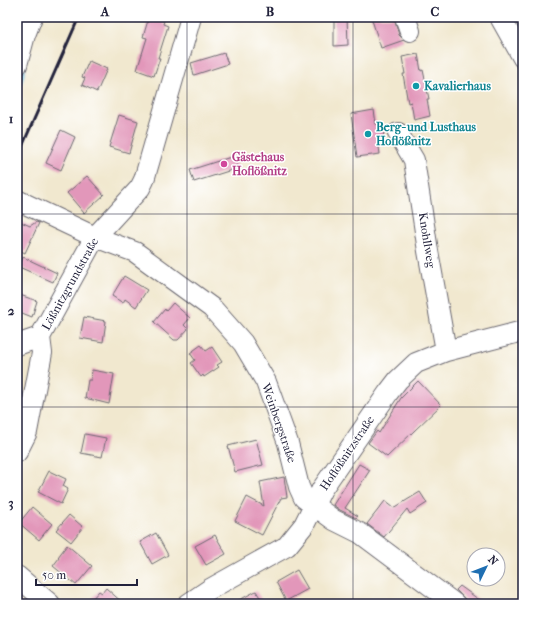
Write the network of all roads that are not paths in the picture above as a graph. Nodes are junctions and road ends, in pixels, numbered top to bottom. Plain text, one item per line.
1 (32, 17) edge
2 (191, 17) edge
3 (500, 17) edge
4 (523, 58) edge
5 (17, 65) edge
6 (398, 133) dead end
7 (17, 200) edge
8 (95, 237) junction
9 (523, 331) edge
10 (40, 337) junction
11 (17, 345) edge
12 (446, 352) junction
13 (17, 452) edge
14 (313, 505) junction
15 (17, 576) edge
16 (50, 604) edge
17 (188, 604) edge
18 (455, 604) edge

1 - 5 street
2 - 8 street, Lößnitzgrundstraße
3 - 4 street
6 - 12 street, Knohllweg
7 - 8 street, Weinbergstraße
8 - 10 street, Lößnitzgrundstraße
8 - 14 street, Weinbergstraße
9 - 12 street, Hoflößnitzstraße
10 - 11 street
10 - 13 street, Lößnitzgrundstraße
12 - 14 street, Hoflößnitzstraße
14 - 17 street, Hoflößnitzstraße
14 - 18 street, Weinbergstraße
15 - 16 street

